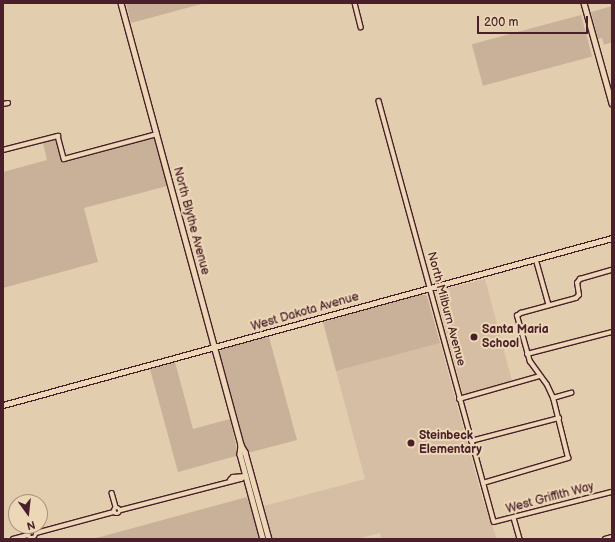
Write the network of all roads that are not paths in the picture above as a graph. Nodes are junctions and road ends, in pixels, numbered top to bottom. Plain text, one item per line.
1 (122, 3) edge
2 (354, 3) edge
3 (584, 3) edge
4 (361, 27) dead end
5 (379, 101) dead end
6 (8, 103) dead end
7 (612, 103) edge
8 (3, 104) edge
9 (157, 134) junction
10 (3, 150) edge
11 (612, 238) edge
12 (536, 259) junction
13 (612, 270) edge
14 (430, 288) junction
15 (549, 305) junction
16 (612, 332) edge
17 (214, 347) junction
18 (527, 354) junction
19 (540, 376) junction
20 (571, 393) dead end
21 (553, 398) junction
22 (459, 399) junction
23 (3, 404) edge
24 (559, 418) junction
25 (471, 441) junction
26 (241, 445) junction
27 (246, 476) junction
28 (483, 483) junction
29 (612, 492) edge
30 (112, 493) dead end
31 (116, 507) junction
32 (260, 508) junction
33 (121, 510) junction
34 (114, 512) junction
35 (514, 518) junction
36 (494, 522) joint
37 (48, 530) edge
38 (28, 535) joint
39 (612, 537) edge
40 (33, 538) edge
41 (13, 539) edge
42 (263, 539) edge
43 (269, 539) edge
44 (520, 539) edge
45 (605, 539) edge

1 - 9 street, North Blythe Avenue
2 - 4 street
3 - 7 street
5 - 14 street, North Milburn Avenue
6 - 8 street
9 - 10 street
9 - 17 street, North Blythe Avenue
11 - 12 street, West Dakota Avenue
12 - 14 street, West Dakota Avenue
12 - 15 street
13 - 15 street
14 - 17 street, West Dakota Avenue
14 - 22 street, North Milburn Avenue
15 - 18 street
16 - 18 street
17 - 23 street, West Dakota Avenue
17 - 26 street, North Blythe Avenue
18 - 19 street
19 - 21 street
19 - 22 street
20 - 21 street
21 - 24 street
22 - 25 street, North Milburn Avenue
24 - 25 street
24 - 28 street
25 - 28 street, North Milburn Avenue
26 - 27 street, North Blythe Avenue
26 - 32 street, North Blythe Avenue
27 - 32 street, North Blythe Avenue
27 - 33 street
27 - 42 street, North Blythe Avenue
28 - 36 street, North Milburn Avenue
29 - 35 street, West Griffith Way
30 - 31 street
31 - 33 street
31 - 34 street
32 - 43 street, North Blythe Avenue
33 - 34 street
34 - 37 street
35 - 36 street, West Griffith Way
35 - 44 street
38 - 40 street
38 - 41 street
39 - 45 street

